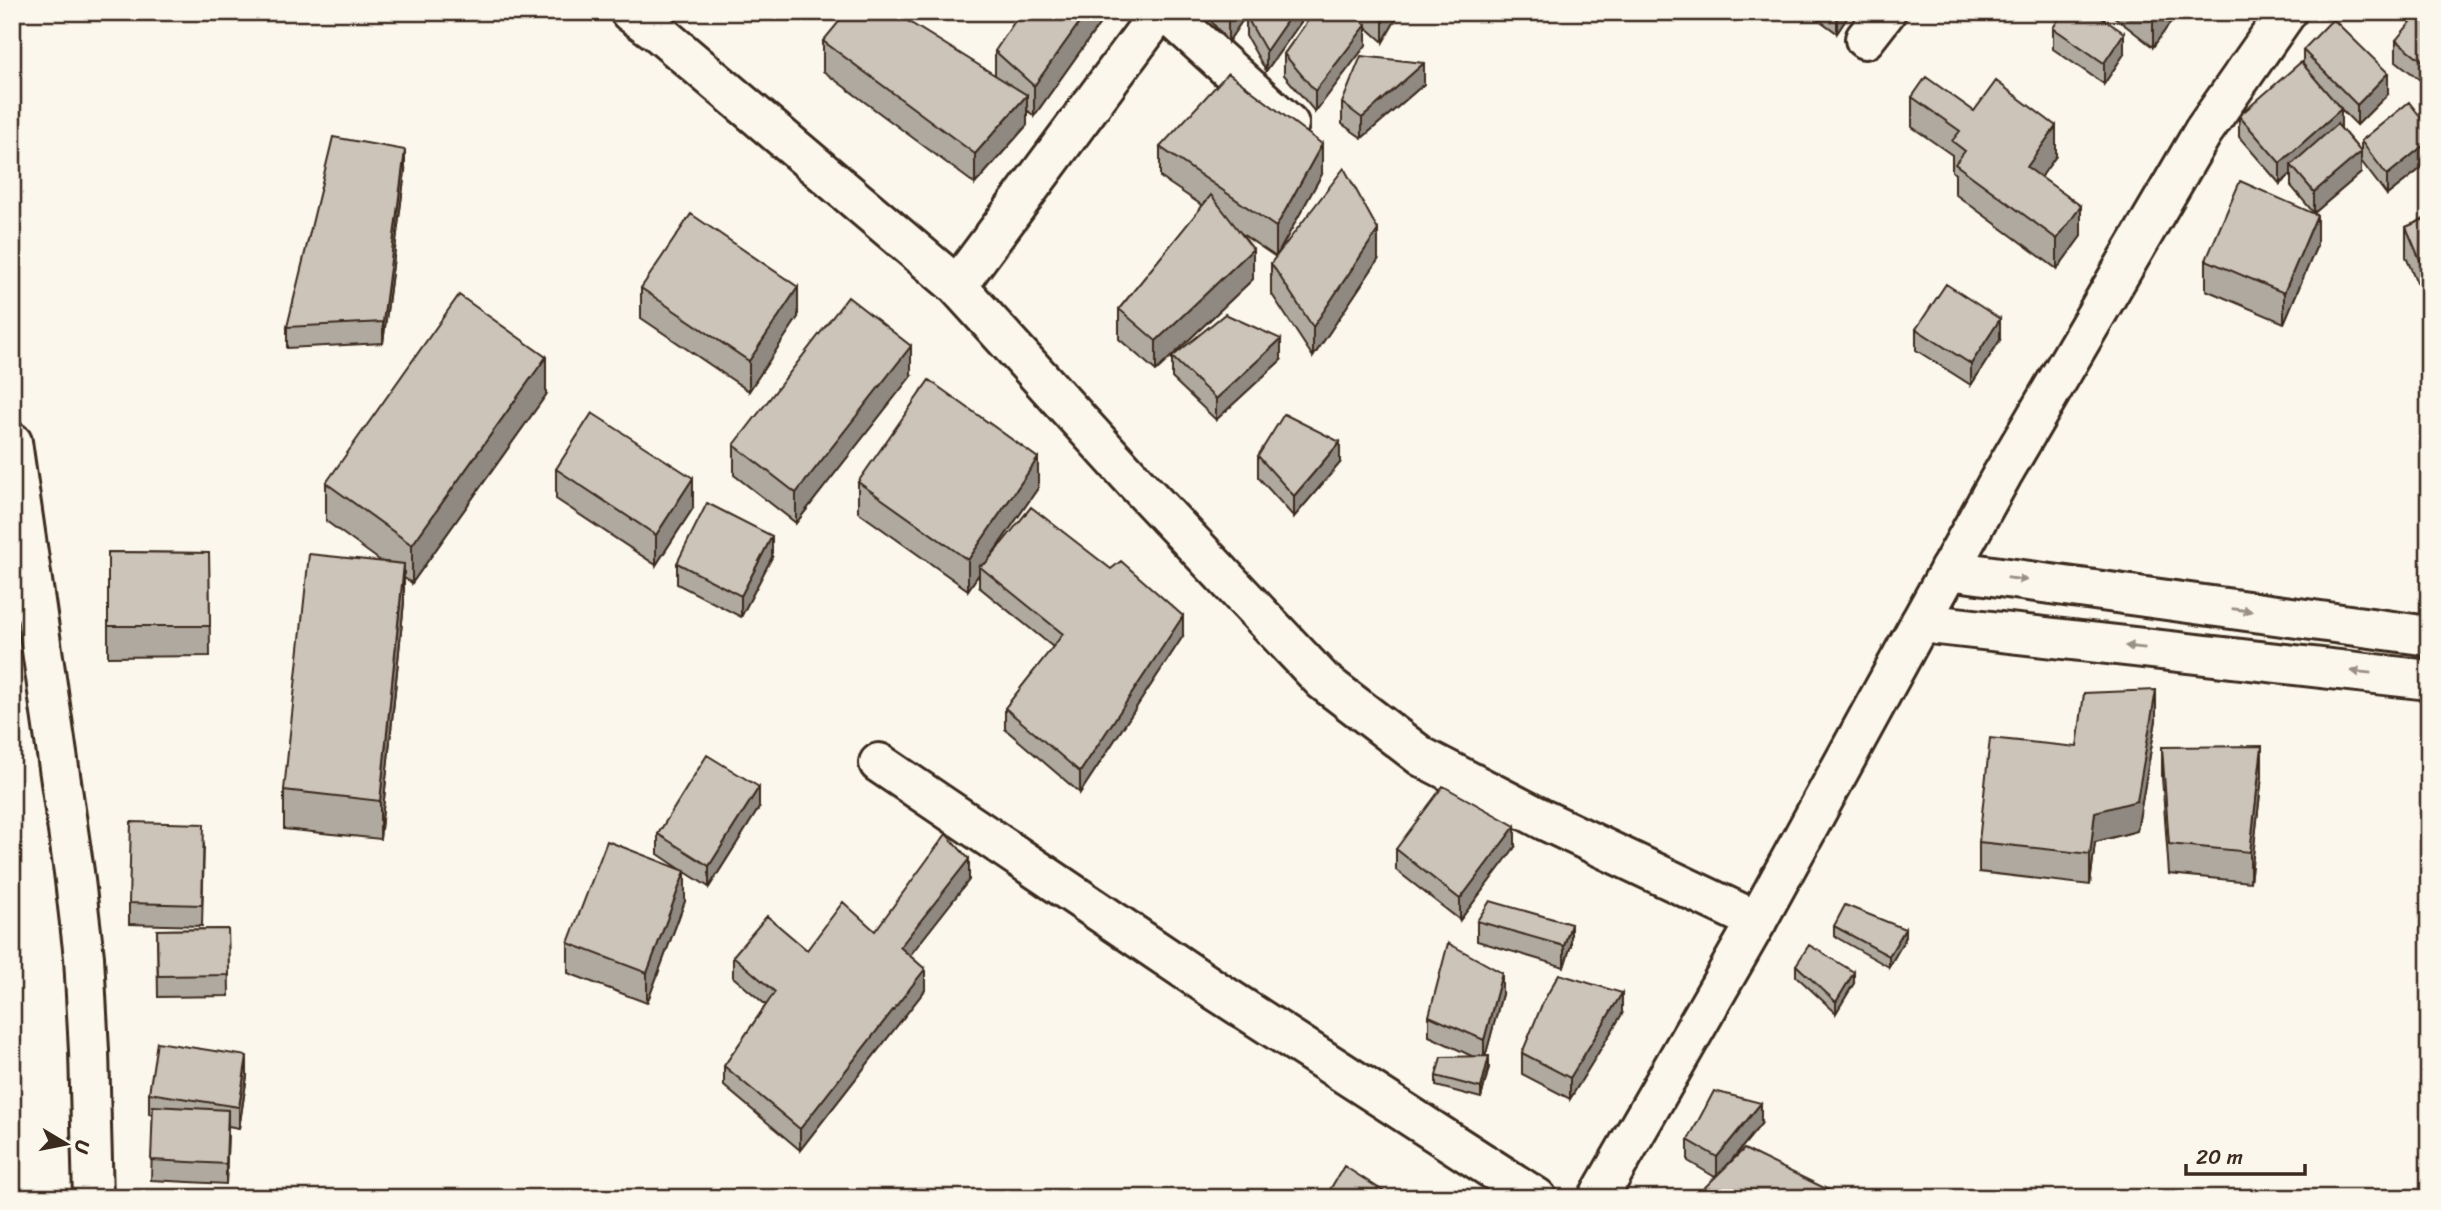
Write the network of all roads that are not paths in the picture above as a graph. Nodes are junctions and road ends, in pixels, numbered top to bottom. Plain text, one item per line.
1 (630, 12) edge
2 (1160, 12) edge
3 (1166, 12) edge
4 (2287, 12) edge
5 (1306, 140) edge
6 (957, 286) junction
7 (12, 442) edge
8 (1950, 570) junction
9 (1920, 623) junction
10 (2429, 636) edge
11 (2429, 680) edge
12 (879, 763) dead end
13 (1757, 921) junction
14 (93, 1198) edge
15 (1537, 1198) edge
16 (1598, 1198) edge

1 - 6 street
2 - 6 street
3 - 5 street
4 - 8 street
6 - 13 street
7 - 14 street
8 - 9 street
8 -> 10 street
11 -> 9 street
9 - 13 street
12 - 15 street
13 - 16 street

